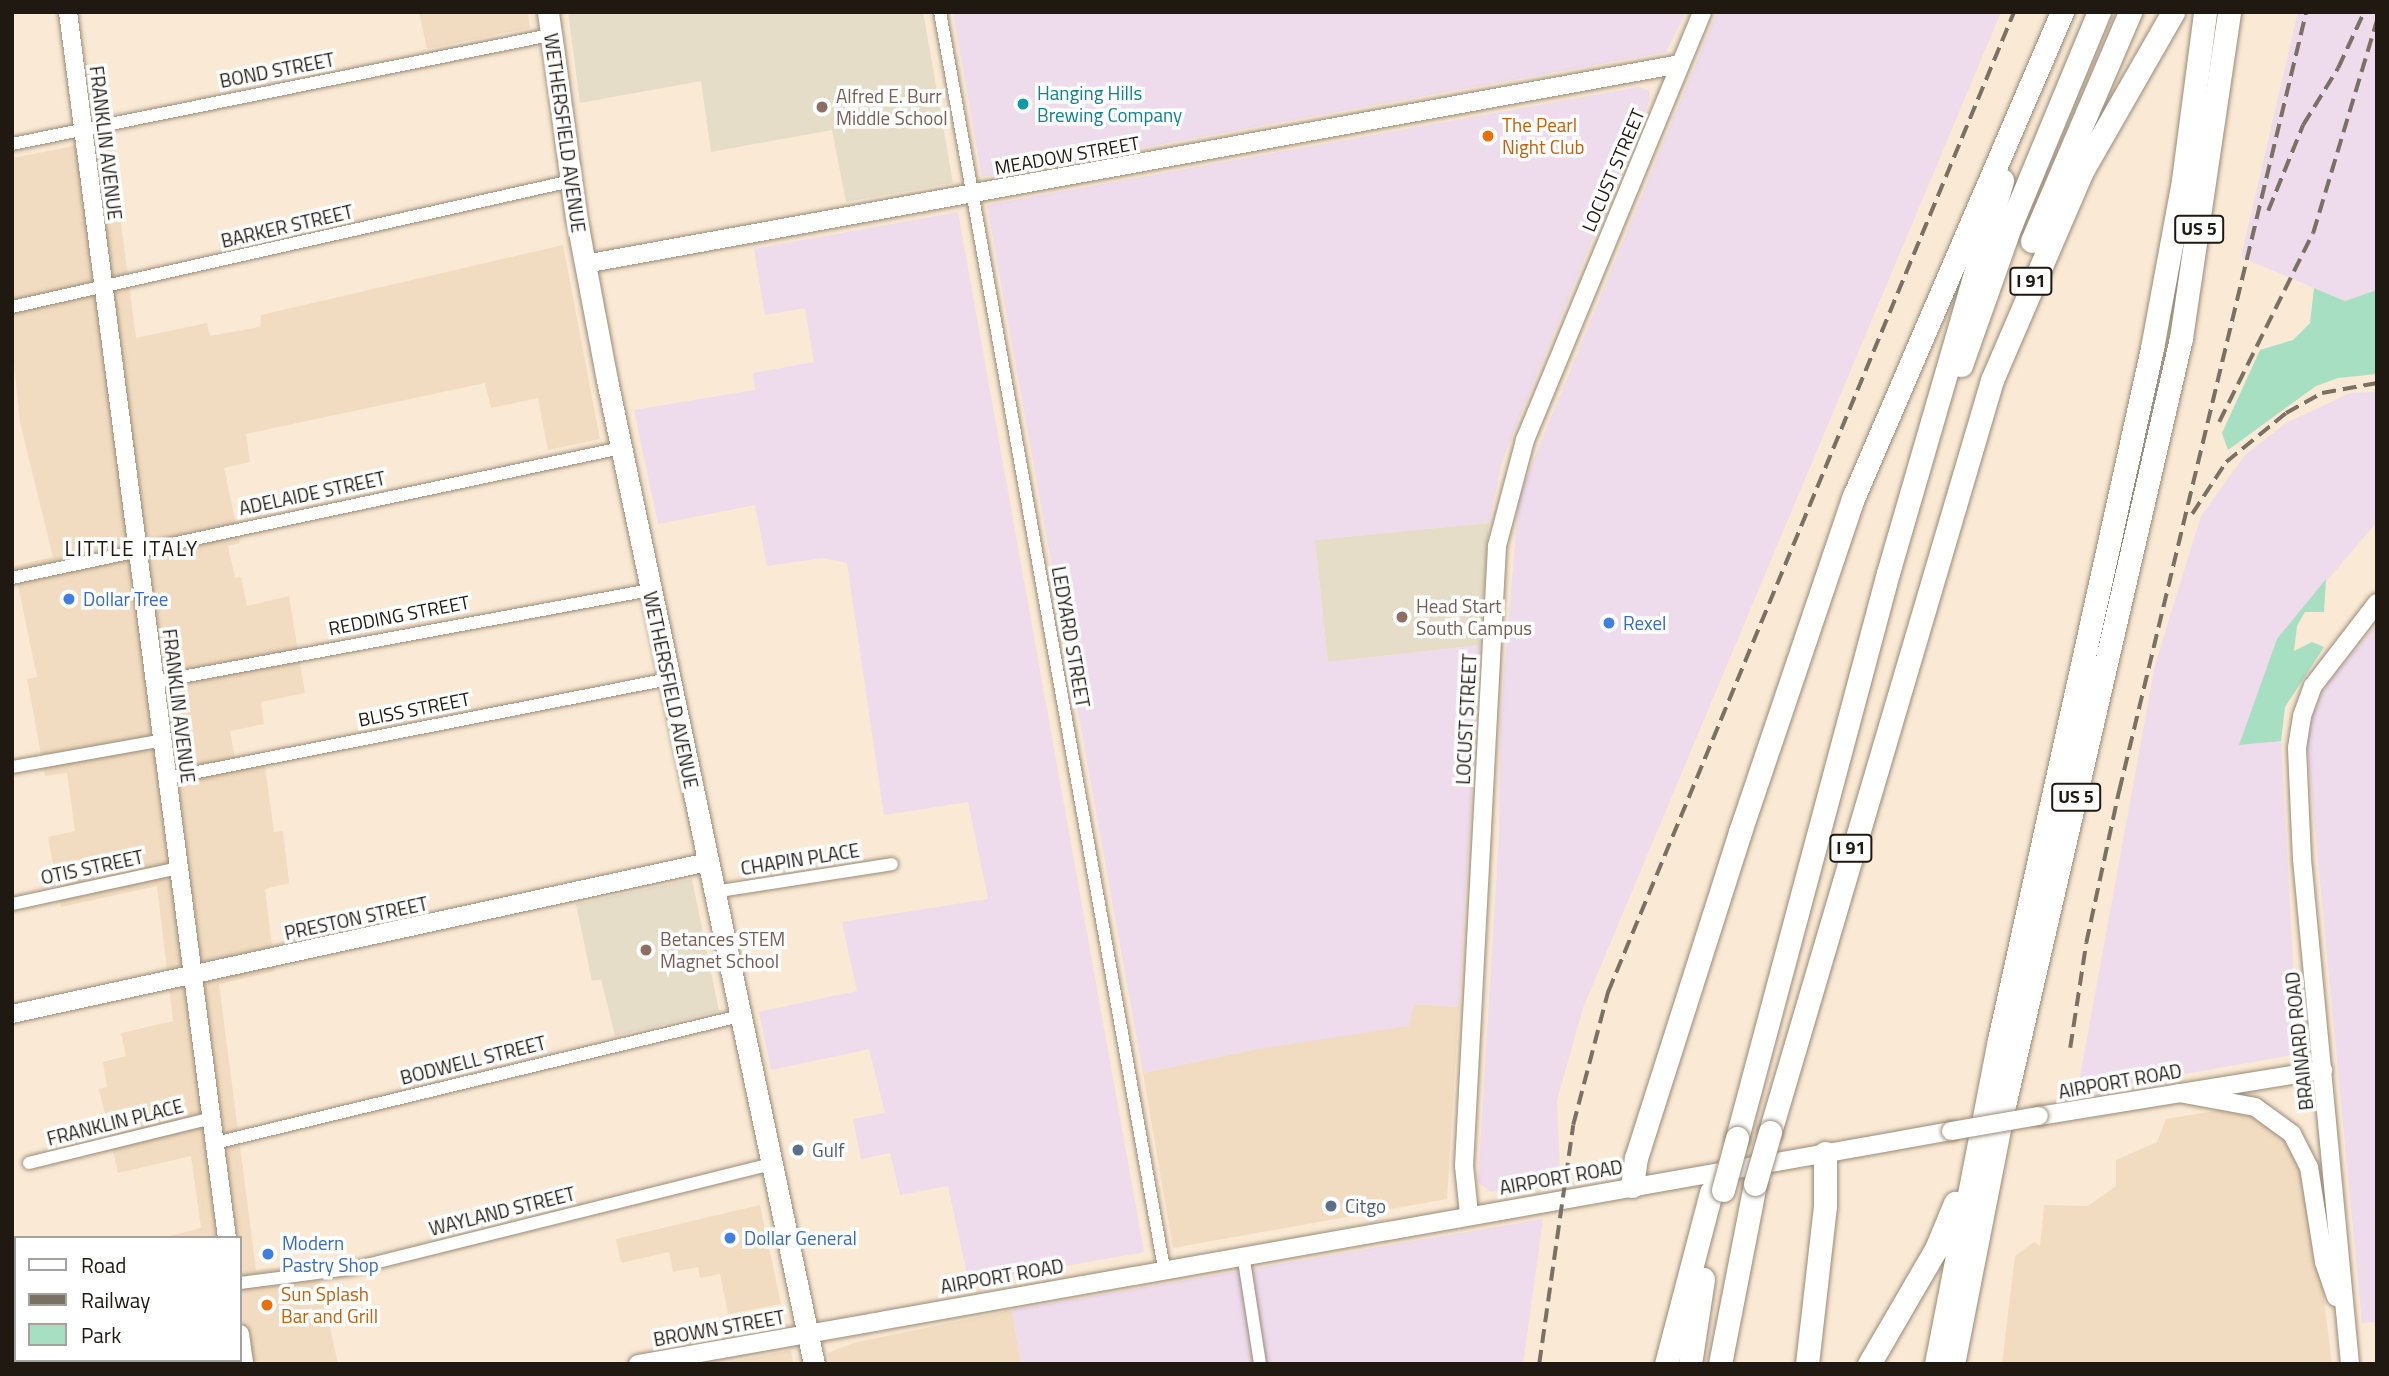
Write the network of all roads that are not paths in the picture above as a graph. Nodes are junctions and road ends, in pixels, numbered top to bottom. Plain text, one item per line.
1 (68, 12) edge
2 (548, 12) edge
3 (940, 12) edge
4 (1702, 12) edge
5 (2062, 12) edge
6 (2071, 12) edge
7 (2099, 12) edge
8 (2130, 12) edge
9 (2206, 12) edge
10 (2172, 14) edge
11 (2230, 15) edge
12 (550, 35) junction
13 (1680, 64) junction
14 (83, 129) junction
15 (12, 144) edge
16 (571, 181) junction
17 (970, 193) junction
18 (585, 264) junction
19 (104, 287) junction
20 (12, 307) edge
21 (621, 447) junction
22 (138, 550) junction
23 (1936, 565) junction
24 (12, 578) edge
25 (650, 590) junction
26 (2377, 603) edge
27 (669, 679) junction
28 (155, 682) junction
29 (1850, 716) junction
30 (163, 740) junction
31 (12, 767) edge
32 (167, 778) junction
33 (708, 862) junction
34 (892, 864) dead end
35 (179, 868) junction
36 (714, 892) junction
37 (12, 904) edge
38 (193, 975) junction
39 (2008, 997) junction
40 (12, 1014) edge
41 (740, 1016) junction
42 (2323, 1070) junction
43 (2179, 1093) junction
44 (212, 1118) junction
45 (215, 1143) junction
46 (1825, 1153) junction
47 (1993, 1157) junction
48 (29, 1163) dead end
49 (771, 1164) junction
50 (1632, 1186) junction
51 (1717, 1191) junction
52 (1469, 1214) junction
53 (227, 1236) edge
54 (1243, 1254) junction
55 (1164, 1268) junction
56 (242, 1283) edge
57 (1892, 1318) junction
58 (2344, 1321) junction
59 (807, 1334) junction
60 (2347, 1363) edge
61 (638, 1364) edge
62 (814, 1364) edge
63 (1260, 1364) edge
64 (1666, 1364) edge
65 (1690, 1364) edge
66 (1720, 1364) edge
67 (1807, 1364) edge
68 (1854, 1364) edge
69 (1869, 1364) edge
70 (1936, 1364) edge
71 (1953, 1364) edge
72 (1968, 1364) edge

1 - 14 main road, FRANKLIN AVENUE
2 - 12 main road, WETHERSFIELD AVENUE
3 - 17 street, LEDYARD STREET
4 - 13 main road, LOCUST STREET
5 - 50 highway
6 - 29 highway, I 91
7 - 29 highway
8 - 23 highway
9 - 39 highway, US 5
10 - 23 highway, I 91
11 - 47 highway, US 5
12 - 14 street, BOND STREET
12 - 16 main road, WETHERSFIELD AVENUE
13 - 17 main road, MEADOW STREET
13 - 52 main road, LOCUST STREET
14 - 15 street, BOND STREET
14 - 19 main road, FRANKLIN AVENUE
16 - 18 main road, WETHERSFIELD AVENUE
16 - 19 street, BARKER STREET
17 - 18 main road, MEADOW STREET
17 - 55 street, LEDYARD STREET
18 - 21 main road, WETHERSFIELD AVENUE
19 - 20 street, BARKER STREET
19 - 22 main road, FRANKLIN AVENUE
21 - 22 street, ADELAIDE STREET
21 - 25 main road, WETHERSFIELD AVENUE
22 - 24 street, ADELAIDE STREET
22 - 28 main road, FRANKLIN AVENUE
23 - 66 highway, I 91, bridge
25 - 27 main road, WETHERSFIELD AVENUE
25 - 28 street, REDDING STREET
26 - 42 main road, BRAINARD ROAD
27 - 32 street, BLISS STREET
27 - 33 main road, WETHERSFIELD AVENUE
28 - 30 main road, FRANKLIN AVENUE
29 - 51 highway, I 91, bridge
30 - 31 street
30 - 32 main road, FRANKLIN AVENUE
32 - 35 main road, FRANKLIN AVENUE
33 - 36 main road, WETHERSFIELD AVENUE
33 - 38 main road, PRESTON STREET
34 - 36 street, CHAPIN PLACE
35 - 37 street, OTIS STREET
35 - 38 main road, FRANKLIN AVENUE
36 - 41 main road, WETHERSFIELD AVENUE
38 - 40 main road, PRESTON STREET
38 - 44 main road, FRANKLIN AVENUE
39 - 57 highway
39 - 70 highway, US 5
41 - 45 street, BODWELL STREET
41 - 49 main road, WETHERSFIELD AVENUE
42 - 43 main road, AIRPORT ROAD
42 - 58 main road, BRAINARD ROAD
43 - 46 main road, AIRPORT ROAD, bridge
43 - 58 main road
44 - 45 main road, FRANKLIN AVENUE
44 - 48 street, FRANKLIN PLACE
45 - 53 main road, FRANKLIN AVENUE
46 - 50 main road, AIRPORT ROAD
46 - 67 highway
47 - 71 highway, US 5
47 - 72 highway
49 - 56 street, WAYLAND STREET
49 - 59 main road, WETHERSFIELD AVENUE
50 - 52 main road, AIRPORT ROAD
51 - 64 highway
51 - 65 highway, I 91
52 - 54 main road, AIRPORT ROAD
54 - 55 main road, AIRPORT ROAD
54 - 63 street
55 - 59 main road, AIRPORT ROAD
57 - 68 highway
57 - 69 highway
58 - 60 main road, BRAINARD ROAD
59 - 61 main road, BROWN STREET
59 - 62 main road, WETHERSFIELD AVENUE

